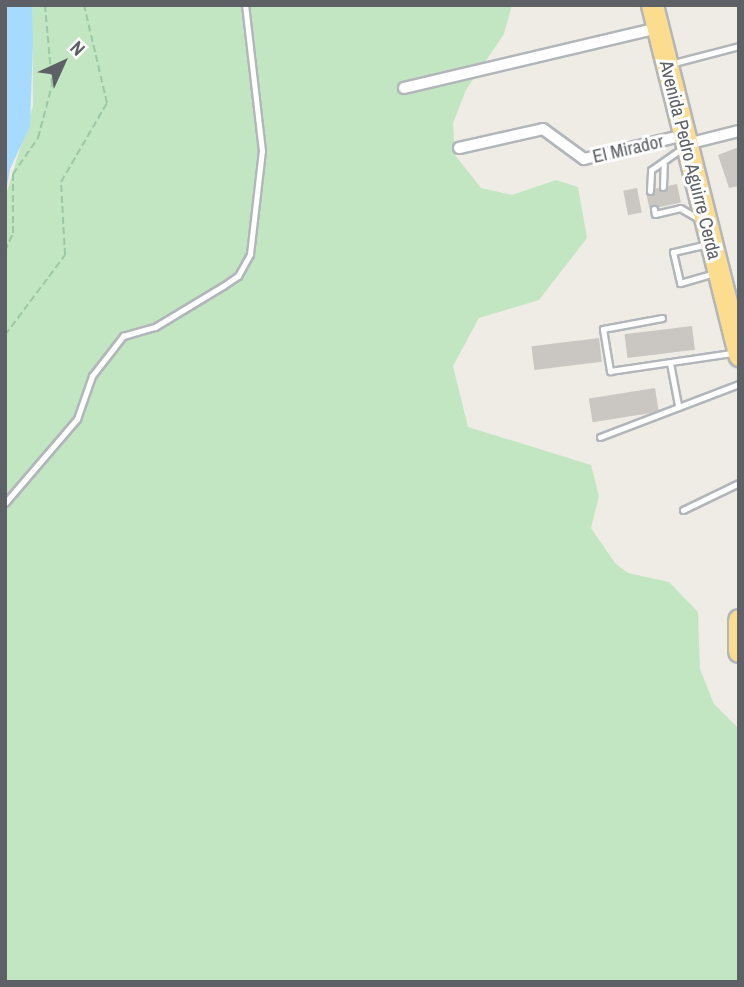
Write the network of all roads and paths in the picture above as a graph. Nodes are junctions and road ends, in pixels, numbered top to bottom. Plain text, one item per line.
1 (45, 5) edge
2 (84, 5) edge
3 (245, 5) edge
4 (652, 5) edge
5 (658, 28) junction
6 (739, 46) edge
7 (667, 65) junction
8 (404, 88) dead end
9 (739, 131) edge
10 (686, 140) junction
11 (459, 148) dead end
12 (664, 164) junction
13 (663, 187) dead end
14 (650, 191) dead end
15 (654, 209) dead end
16 (709, 233) junction
17 (5, 251) edge
18 (719, 273) junction
19 (662, 318) dead end
20 (5, 335) edge
21 (738, 353) edge
22 (670, 363) junction
23 (739, 384) edge
24 (678, 405) junction
25 (600, 438) dead end
26 (739, 483) edge
27 (5, 503) edge
28 (683, 510) dead end
29 (739, 620) edge
30 (739, 651) edge

1 - 17 path
2 - 20 path
3 - 27 lane
4 - 5 highway, Avenida Pedro Aguirre Cerda
5 - 7 highway, Avenida Pedro Aguirre Cerda
5 - 8 street
6 - 7 lane
7 - 10 highway, Avenida Pedro Aguirre Cerda
9 - 10 street, El Mirador
10 - 11 street, El Mirador
10 - 12 lane
10 - 16 highway, Avenida Pedro Aguirre Cerda
12 - 13 lane
12 - 14 lane
15 - 16 lane
16 - 18 highway, Avenida Pedro Aguirre Cerda
16 - 18 lane
18 - 21 highway, Avenida Pedro Aguirre Cerda
19 - 22 lane
21 - 22 lane
22 - 24 lane
23 - 24 lane
24 - 25 lane
26 - 28 lane
29 - 30 highway

